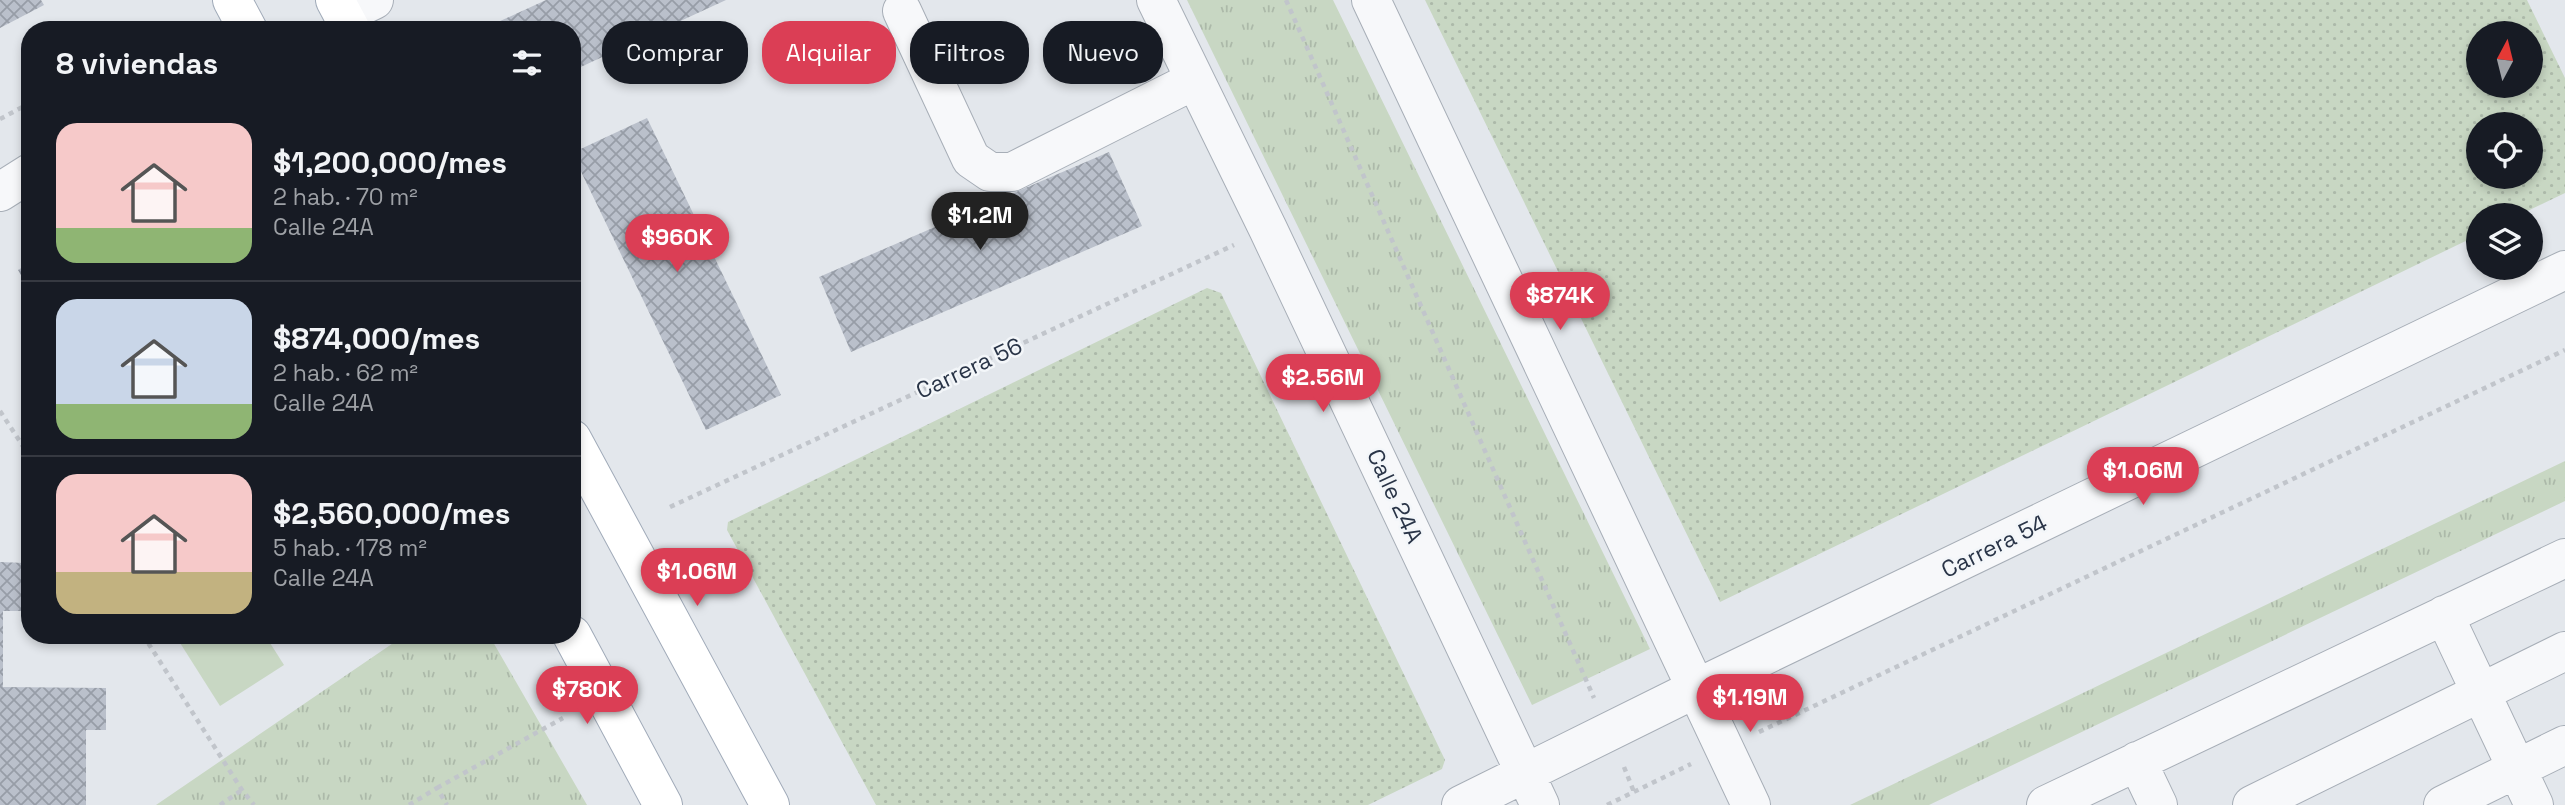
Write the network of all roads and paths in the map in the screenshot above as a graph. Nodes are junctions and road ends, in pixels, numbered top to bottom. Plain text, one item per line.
1 (232, 0) edge
2 (1156, 0) edge
3 (1286, 0) edge
4 (1371, 0) edge
5 (902, 11) dead end
6 (243, 21) edge
7 (1195, 80) junction
8 (21, 108) edge
9 (0, 120) edge
10 (21, 179) edge
11 (0, 192) edge
12 (1269, 229) junction
13 (2565, 270) edge
14 (2565, 350) edge
15 (0, 411) edge
16 (21, 443) edge
17 (581, 456) edge
18 (670, 508) dead end
19 (2565, 558) edge
20 (2444, 615) junction
21 (149, 644) edge
22 (577, 644) edge
23 (2565, 651) edge
24 (1695, 690) junction
25 (2481, 692) junction
26 (563, 718) dead end
27 (1609, 733) junction
28 (2565, 745) edge
29 (1724, 749) junction
30 (2137, 761) junction
31 (2517, 769) junction
32 (438, 788) junction
33 (1533, 789) edge
34 (242, 790) junction
35 (1634, 792) junction
36 (220, 805) edge
37 (254, 805) edge
38 (409, 805) edge
39 (447, 805) edge
40 (663, 805) edge
41 (770, 805) edge
42 (1461, 805) edge
43 (1607, 805) edge
44 (1751, 805) edge
45 (2046, 805) edge
46 (2158, 805) edge
47 (2252, 805) edge
48 (2443, 805) edge
49 (2534, 805) edge

1 - 6 main road
2 - 7 street, Calle 24A
3 - 27 path
4 - 24 street
5 - 7 street
7 - 12 street, Calle 24A
8 - 9 path
10 - 11 street
12 - 18 path, Carrera 56
12 - 33 street, Calle 24A
13 - 24 street, Carrera 54
14 - 29 path
15 - 16 path
17 - 41 main road
19 - 20 street
20 - 25 street
20 - 30 street
21 - 34 path
22 - 40 main road
23 - 25 street
24 - 27 street, Carrera 54
24 - 29 street
25 - 31 street
25 - 47 street
26 - 32 path
27 - 33 street, Carrera 54
27 - 35 path
28 - 31 street
29 - 35 path
29 - 44 street
30 - 45 street
30 - 46 street
31 - 48 street
31 - 49 street
32 - 38 path
32 - 39 path
33 - 42 street, Carrera 54
34 - 36 path
34 - 37 path
35 - 43 path

